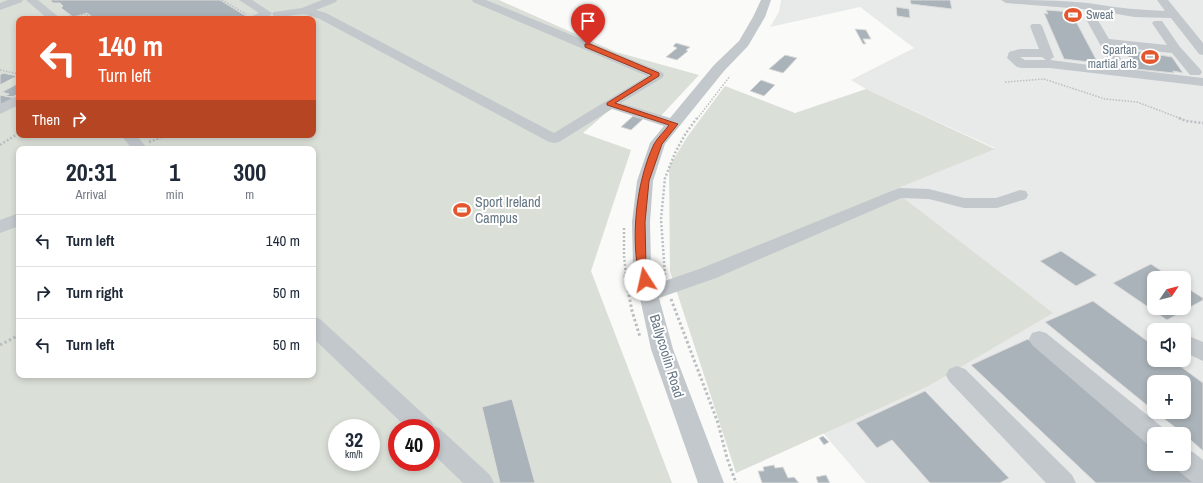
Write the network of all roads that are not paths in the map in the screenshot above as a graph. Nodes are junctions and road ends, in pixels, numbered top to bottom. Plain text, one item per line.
1 (18, 0) edge
2 (31, 0) edge
3 (244, 0) edge
4 (332, 0) edge
5 (477, 0) edge
6 (766, 0) edge
7 (1006, 0) edge
8 (1162, 0) edge
9 (0, 8) edge
10 (304, 11) junction
11 (1094, 13) junction
12 (278, 14) dead end
13 (1171, 15) junction
14 (51, 16) edge
15 (259, 16) edge
16 (1158, 23) dead end
17 (1036, 26) dead end
18 (1184, 28) junction
19 (1203, 30) edge
20 (1106, 42) junction
21 (1176, 50) junction
22 (1203, 51) edge
23 (1123, 73) junction
24 (1199, 77) edge
25 (16, 101) edge
26 (609, 104) junction
27 (0, 110) edge
28 (674, 124) junction
29 (131, 138) edge
30 (138, 146) edge
31 (1020, 195) dead end
32 (649, 294) junction
33 (316, 327) edge
34 (1039, 339) dead end
35 (1191, 346) edge
36 (1203, 352) edge
37 (957, 375) dead end
38 (413, 419) edge
39 (1147, 429) edge
40 (440, 444) edge
41 (1191, 466) edge
42 (1203, 476) edge
43 (481, 483) edge
44 (711, 483) edge
45 (1063, 483) edge

1 - 9 street
2 - 14 street
3 - 15 street
4 - 10 street
5 - 26 street
6 - 28 street, Ballycoolin Road
7 - 11 street
8 - 13 street
10 - 12 street
10 - 26 street
11 - 13 street
11 - 20 street
13 - 18 street
16 - 21 street
17 - 23 street
18 - 19 street
18 - 22 street
20 - 21 street
20 - 23 street
21 - 24 street
23 - 24 street
25 - 27 street
26 - 28 street
28 - 32 street, Ballycoolin Road
29 - 30 street
31 - 32 street
32 - 44 street, Ballycoolin Road
33 - 38 street
34 - 39 street
35 - 36 street
37 - 45 street
40 - 43 street
41 - 42 street

